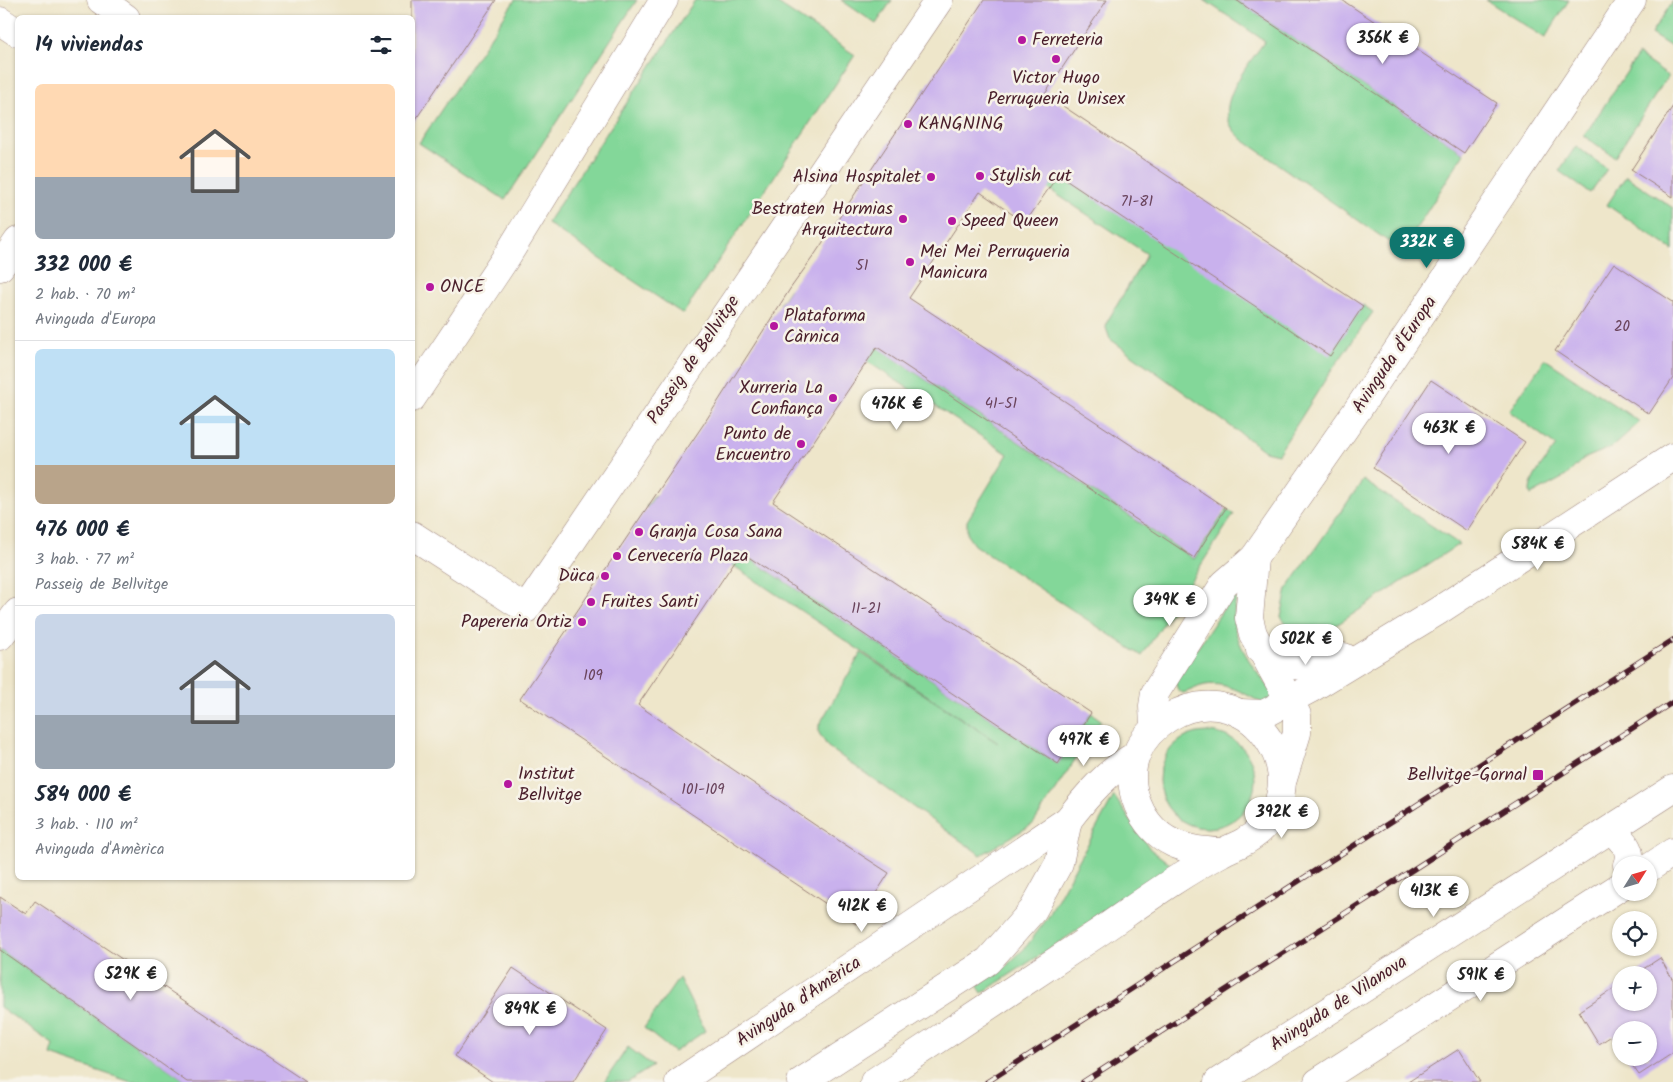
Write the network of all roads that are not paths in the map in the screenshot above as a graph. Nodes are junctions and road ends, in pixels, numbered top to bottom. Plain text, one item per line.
1 (101, 0) edge
2 (664, 0) edge
3 (939, 0) edge
4 (1632, 0) edge
5 (122, 15) edge
6 (0, 20) edge
7 (15, 31) edge
8 (15, 245) edge
9 (0, 267) edge
10 (415, 393) edge
11 (1673, 457) edge
12 (415, 538) edge
13 (1254, 558) junction
14 (15, 616) edge
15 (0, 636) edge
16 (1378, 646) junction
17 (1260, 650) junction
18 (1290, 700) junction
19 (1240, 713) junction
20 (1154, 727) junction
21 (1297, 733) junction
22 (1136, 755) junction
23 (1283, 778) junction
24 (1673, 789) edge
25 (1068, 820) junction
26 (1611, 830) junction
27 (1221, 852) junction
28 (1673, 852) edge
29 (1629, 856) edge
30 (1658, 862) edge
31 (1612, 887) edge
32 (679, 1082) edge
33 (801, 1082) edge
34 (874, 1082) edge
35 (1218, 1082) edge
36 (1318, 1082) edge

1 - 5 street
2 - 10 street
3 - 12 street, Passeig de Bellvitge
4 - 13 street, Avinguda d'Europa
6 - 7 street
8 - 9 street
11 - 16 street, Avinguda d'Amèrica
13 - 17 street
13 - 20 street, Avinguda d'Europa
14 - 15 street
16 - 17 street, Avinguda d'Amèrica
16 - 18 street, Avinguda d'Amèrica
16 - 21 street, Avinguda d'Amèrica
17 - 18 street
18 - 19 street, Avinguda d'Amèrica
18 - 21 street
19 - 20 street, Avinguda d'Amèrica
19 - 23 street, Avinguda d'Amèrica
20 - 22 street, Avinguda d'Amèrica
21 - 23 street
22 - 25 street, Avinguda d'Amèrica
22 - 27 street, Avinguda d'Amèrica
23 - 27 street, Avinguda d'Amèrica
24 - 26 street, Avinguda de Vilanova
25 - 32 street, Avinguda d'Amèrica
25 - 33 street, Avinguda d'Amèrica
26 - 29 street
26 - 35 street, Avinguda de Vilanova
27 - 34 street, Avinguda d'Amèrica
28 - 30 street
31 - 36 street

